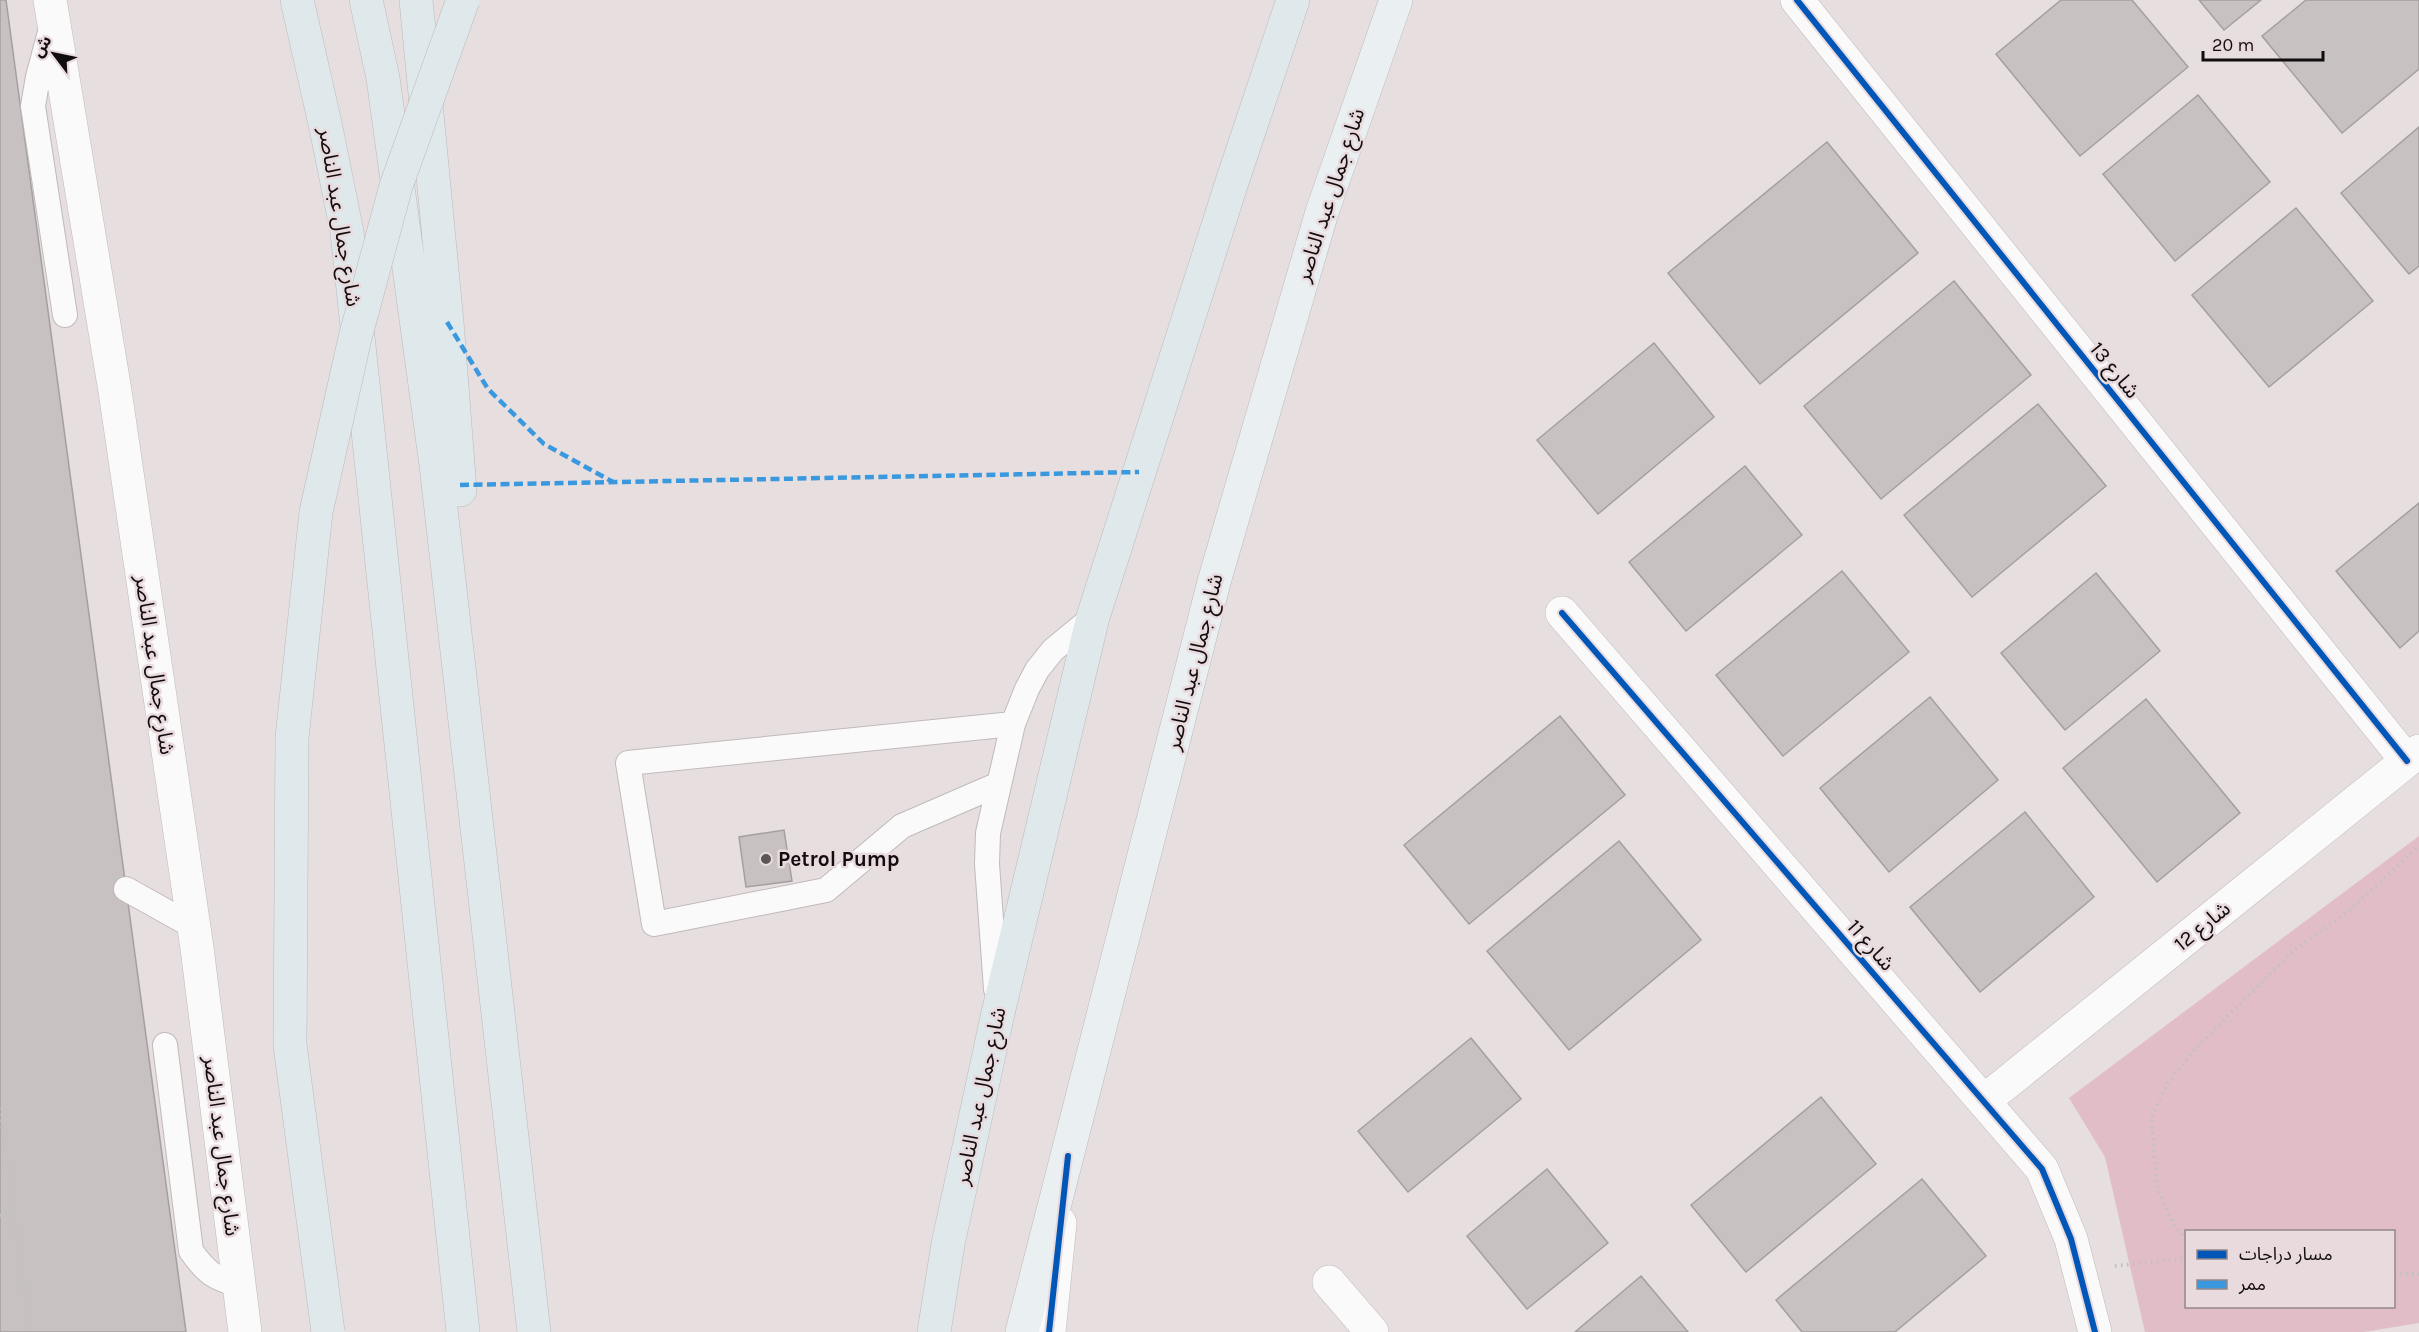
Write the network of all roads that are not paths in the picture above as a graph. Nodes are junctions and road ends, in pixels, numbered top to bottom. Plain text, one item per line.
1 (297, 0) edge
2 (366, 0) edge
3 (416, 0) edge
4 (463, 0) edge
5 (1293, 0) edge
6 (1396, 0) edge
7 (1797, 0) edge
8 (52, 10) edge
9 (65, 315) dead end
10 (1562, 614) dead end
11 (1093, 616) junction
12 (1013, 724) junction
13 (467, 743) junction
14 (2413, 756) edge
15 (999, 784) junction
16 (126, 889) dead end
17 (194, 927) junction
18 (998, 1013) junction
19 (165, 1045) dead end
20 (1984, 1101) junction
21 (1068, 1156) junction
22 (1329, 1282) dead end
23 (239, 1285) junction
24 (245, 1332) edge
25 (328, 1332) edge
26 (463, 1332) edge
27 (534, 1332) edge
28 (934, 1332) edge
29 (1022, 1332) edge
30 (1049, 1332) edge
31 (1372, 1332) edge
32 (2095, 1332) edge

1 - 26 highway, شارع جمال عبد الناصر
2 - 13 highway
3 - 13 highway
4 - 25 highway, bridge
5 - 11 highway, شارع جمال عبد الناصر
6 - 21 main road, شارع جمال عبد الناصر
7 - 14 street, شارع 13
8 - 9 lane
8 - 17 street, شارع جمال عبد الناصر
10 - 20 street, شارع 11
11 - 12 lane
11 - 18 highway, شارع جمال عبد الناصر
12 - 15 lane
12 - 15 lane
13 - 27 highway
14 - 20 street, شارع 12
15 - 18 lane
16 - 17 lane
17 - 23 street, شارع جمال عبد الناصر
18 - 28 highway, شارع جمال عبد الناصر
19 - 23 lane
20 - 32 street, شارع 11
21 - 29 main road, شارع جمال عبد الناصر
21 - 30 street
22 - 31 street
23 - 24 street, شارع جمال عبد الناصر

